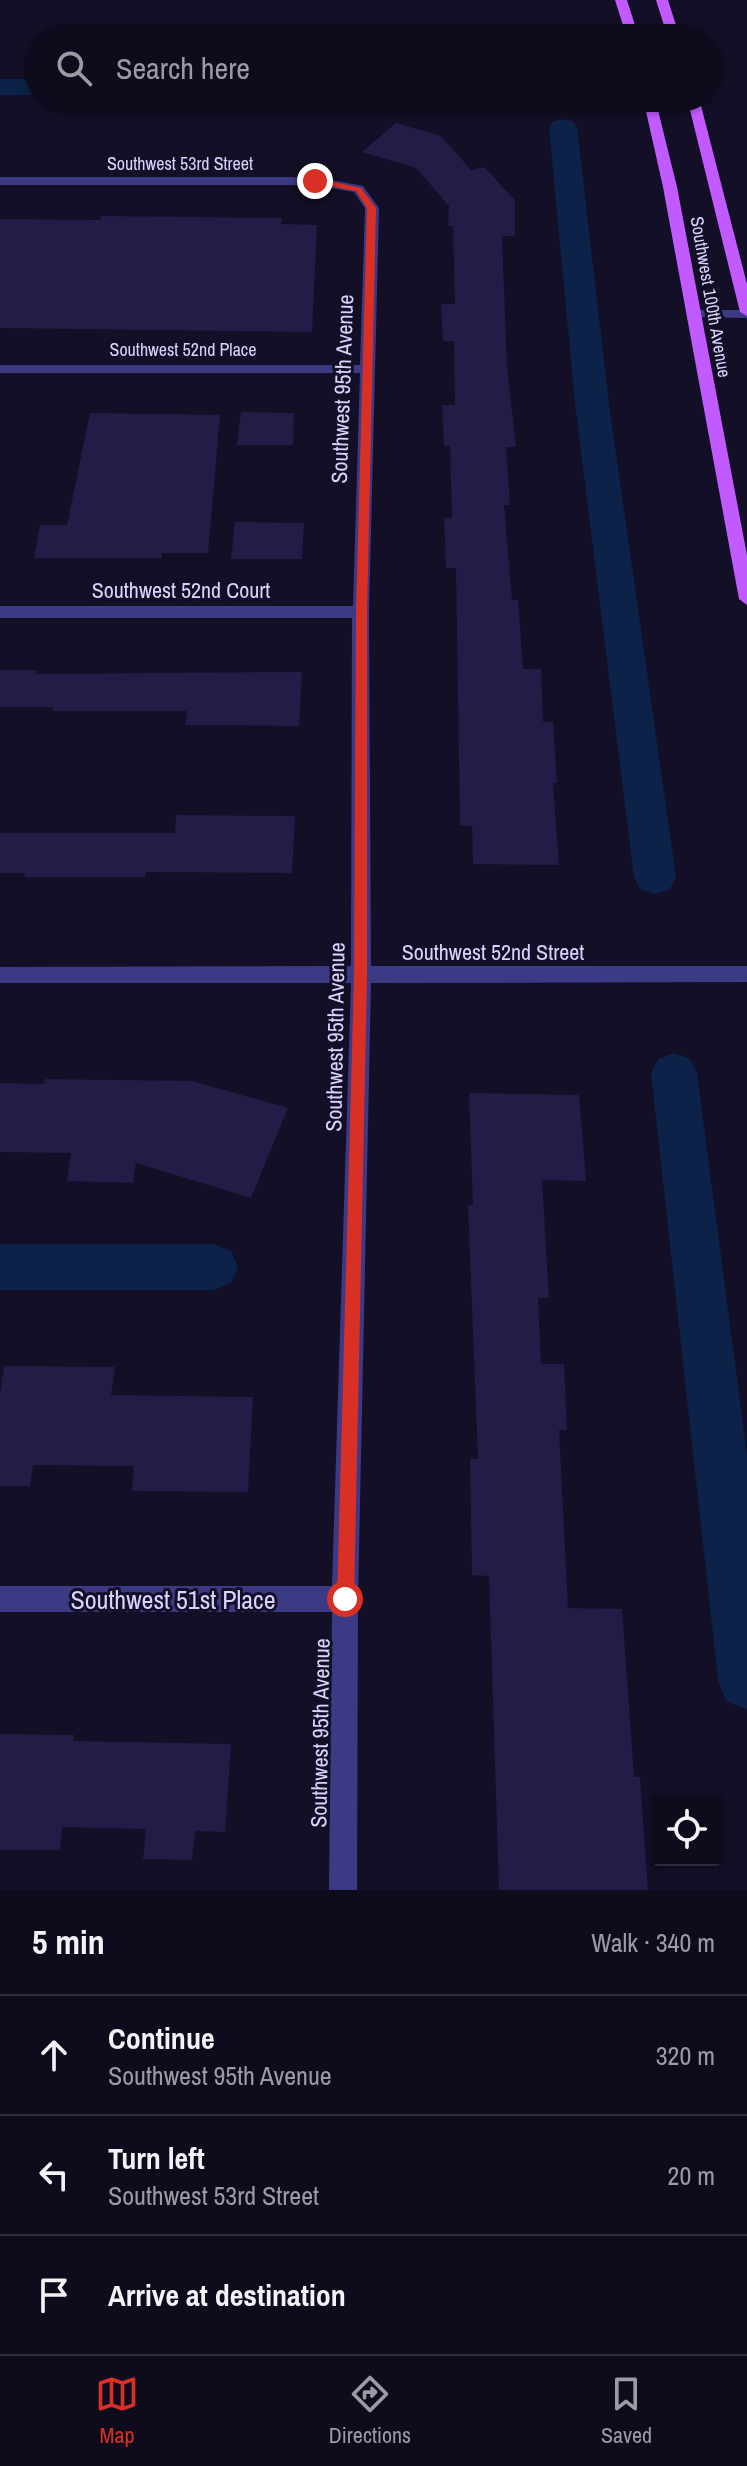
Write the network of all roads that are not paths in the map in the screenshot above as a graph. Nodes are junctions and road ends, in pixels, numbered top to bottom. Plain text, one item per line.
1 (621, 0) edge
2 (662, 0) edge
3 (629, 24) edge
4 (670, 24) edge
5 (652, 112) edge
6 (697, 112) edge
7 (0, 181) edge
8 (358, 189) joint
9 (747, 313) edge
10 (693, 314) junction
11 (0, 369) edge
12 (366, 369) junction
13 (747, 599) edge
14 (0, 612) edge
15 (361, 612) junction
16 (747, 974) edge
17 (0, 975) edge
18 (361, 977) junction
19 (0, 1599) edge
20 (345, 1599) junction
21 (343, 1890) edge

1 - 3 main road
2 - 4 main road
5 - 10 main road, Southwest 100th Avenue
6 - 9 main road, Southwest 100th Avenue
7 - 8 street, Southwest 53rd Street
8 - 12 street, Southwest 95th Avenue
9 - 10 street
10 - 13 main road, Southwest 100th Avenue
11 - 12 street, Southwest 52nd Place
12 - 15 street, Southwest 95th Avenue
14 - 15 street, Southwest 52nd Court
15 - 18 street, Southwest 95th Avenue
16 - 18 street, Southwest 52nd Street
17 - 18 street, Southwest 52nd Street
18 - 20 street, Southwest 95th Avenue
19 - 20 street, Southwest 51st Place
20 - 21 street, Southwest 95th Avenue

